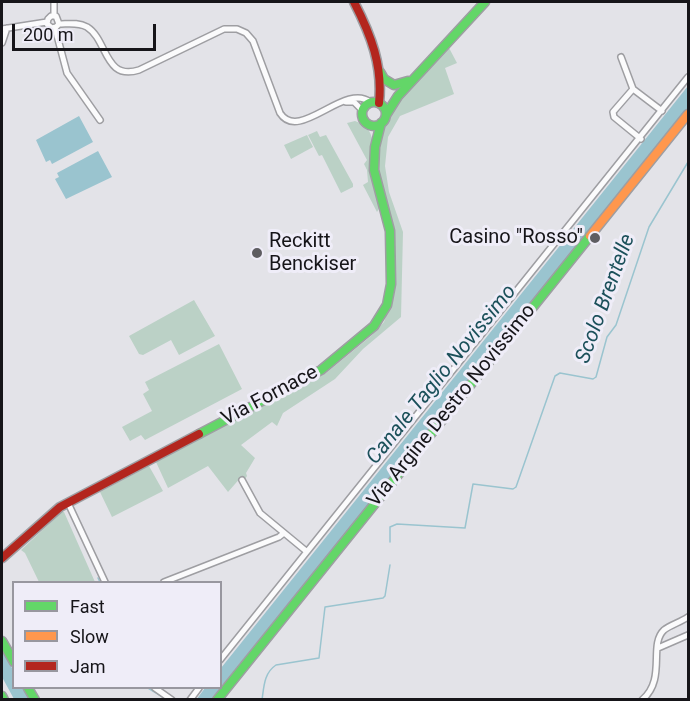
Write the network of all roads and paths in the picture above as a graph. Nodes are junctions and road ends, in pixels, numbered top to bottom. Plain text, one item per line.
1 (54, 2) edge
2 (354, 2) edge
3 (484, 2) edge
4 (54, 16) junction
5 (47, 22) junction
6 (57, 26) junction
7 (4, 28) edge
8 (2, 43) edge
9 (621, 57) dead end
10 (379, 70) junction
11 (688, 77) edge
12 (414, 79) junction
13 (633, 89) junction
14 (398, 96) junction
15 (345, 102) junction
16 (375, 102) junction
17 (362, 110) junction
18 (662, 111) junction
19 (688, 114) edge
20 (384, 119) junction
21 (100, 120) dead end
22 (367, 124) junction
23 (641, 138) junction
24 (376, 143) junction
25 (242, 480) dead end
26 (68, 503) junction
27 (284, 533) junction
28 (306, 551) junction
29 (2, 558) edge
30 (105, 581) edge
31 (167, 581) edge
32 (688, 617) edge
33 (688, 635) edge
34 (2, 641) edge
35 (658, 648) junction
36 (222, 657) edge
37 (12, 658) edge
38 (158, 689) edge
39 (172, 699) edge
40 (217, 699) edge
41 (642, 699) edge

1 - 4 street
2 - 10 street
3 - 12 street
4 - 5 street
4 - 6 street
5 - 6 street
5 - 7 street
6 - 15 street
6 - 21 street
7 - 8 street
9 - 13 street
10 - 12 street
10 - 16 street
11 - 18 street
12 - 14 street
13 - 18 street
13 - 23 street
14 - 16 street
14 - 20 street, Via Fornace
15 - 16 street
15 - 17 street
16 - 17 street
16 - 20 street
17 - 22 street
18 - 23 street
19 - 40 street, Via Argine Destro Novissimo
20 - 22 street
20 - 24 street, Via Fornace
22 - 24 street, Via Fornace
23 - 28 street
24 - 26 street, Via Fornace
25 - 27 street
26 - 29 street, Via Fornace
26 - 30 street
27 - 28 street
27 - 31 street
28 - 36 street
32 - 35 street
33 - 35 street
34 - 37 street
35 - 41 street
38 - 39 street

